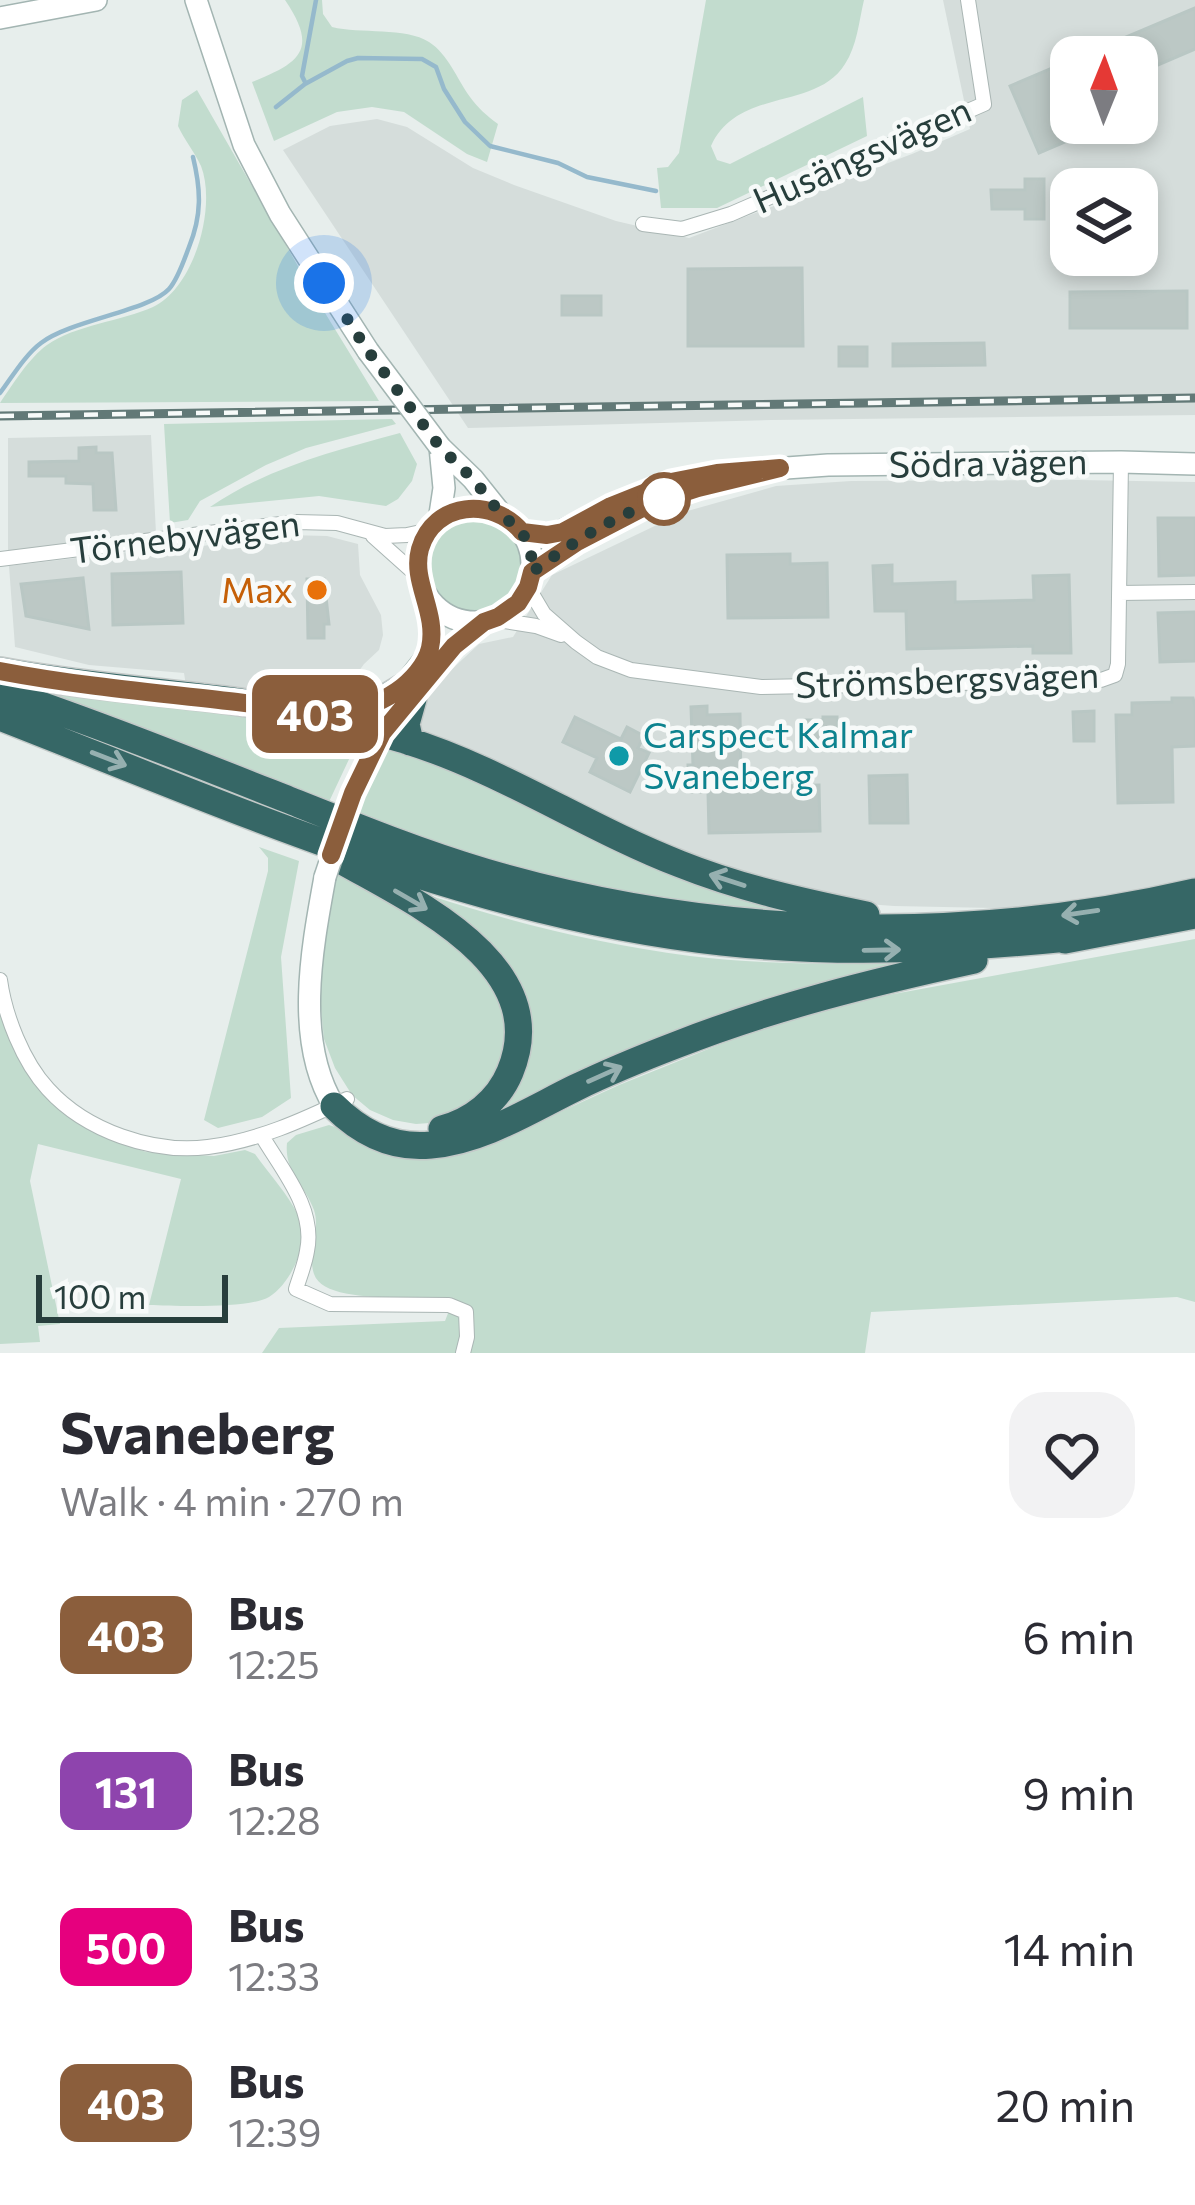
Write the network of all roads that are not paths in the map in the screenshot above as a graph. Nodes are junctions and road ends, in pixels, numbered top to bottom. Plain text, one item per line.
1 (96, 0) edge
2 (196, 0) edge
3 (968, 0) edge
4 (0, 18) edge
5 (643, 224) dead end
6 (440, 447) junction
7 (1121, 462) junction
8 (1195, 464) edge
9 (780, 468) junction
10 (501, 514) junction
11 (441, 521) junction
12 (369, 532) junction
13 (522, 532) junction
14 (0, 559) edge
15 (530, 580) junction
16 (424, 588) junction
17 (1195, 592) edge
18 (1118, 593) junction
19 (488, 621) junction
20 (576, 642) junction
21 (0, 671) edge
22 (0, 691) edge
23 (408, 693) junction
24 (325, 716) junction
25 (0, 717) edge
26 (382, 733) junction
27 (410, 742) junction
28 (278, 825) junction
29 (1195, 892) edge
30 (1195, 916) edge
31 (923, 927) junction
32 (1078, 937) junction
33 (0, 980) edge
34 (2, 990) edge
35 (340, 1103) junction
36 (262, 1136) junction
37 (463, 1353) edge

1 - 4 main road
2 - 6 main road, bridge
3 - 5 street, Husängsvägen
6 - 10 main road
6 - 11 main road
7 - 8 main road, Södra vägen
7 - 9 main road, Södra vägen
7 - 18 street, Strömsbergsvägen
9 - 13 main road, Södra vägen
9 - 15 main road, Södra vägen
10 - 11 main road
10 - 13 main road
11 - 12 street, Törnebyvägen
11 - 16 main road
12 - 14 street, Törnebyvägen
12 - 16 street
13 - 15 main road
15 - 19 main road
15 - 20 street, Strömsbergsvägen
16 - 19 main road
16 - 23 main road
17 - 18 street
18 - 20 street, Strömsbergsvägen
19 - 20 street, Strömsbergsvägen
19 - 23 main road
21 - 24 highway
22 - 31 highway
23 - 24 highway
23 - 26 main road
23 - 27 highway
24 - 26 highway
25 -> 28 highway
26 - 27 highway
26 - 35 main road, bridge
31 -> 27 highway
28 -> 32 highway
28 -> 35 highway
29 -> 31 highway
30 - 32 highway
35 -> 32 highway
33 - 34 street
34 - 36 street
35 - 36 street
36 - 37 street

